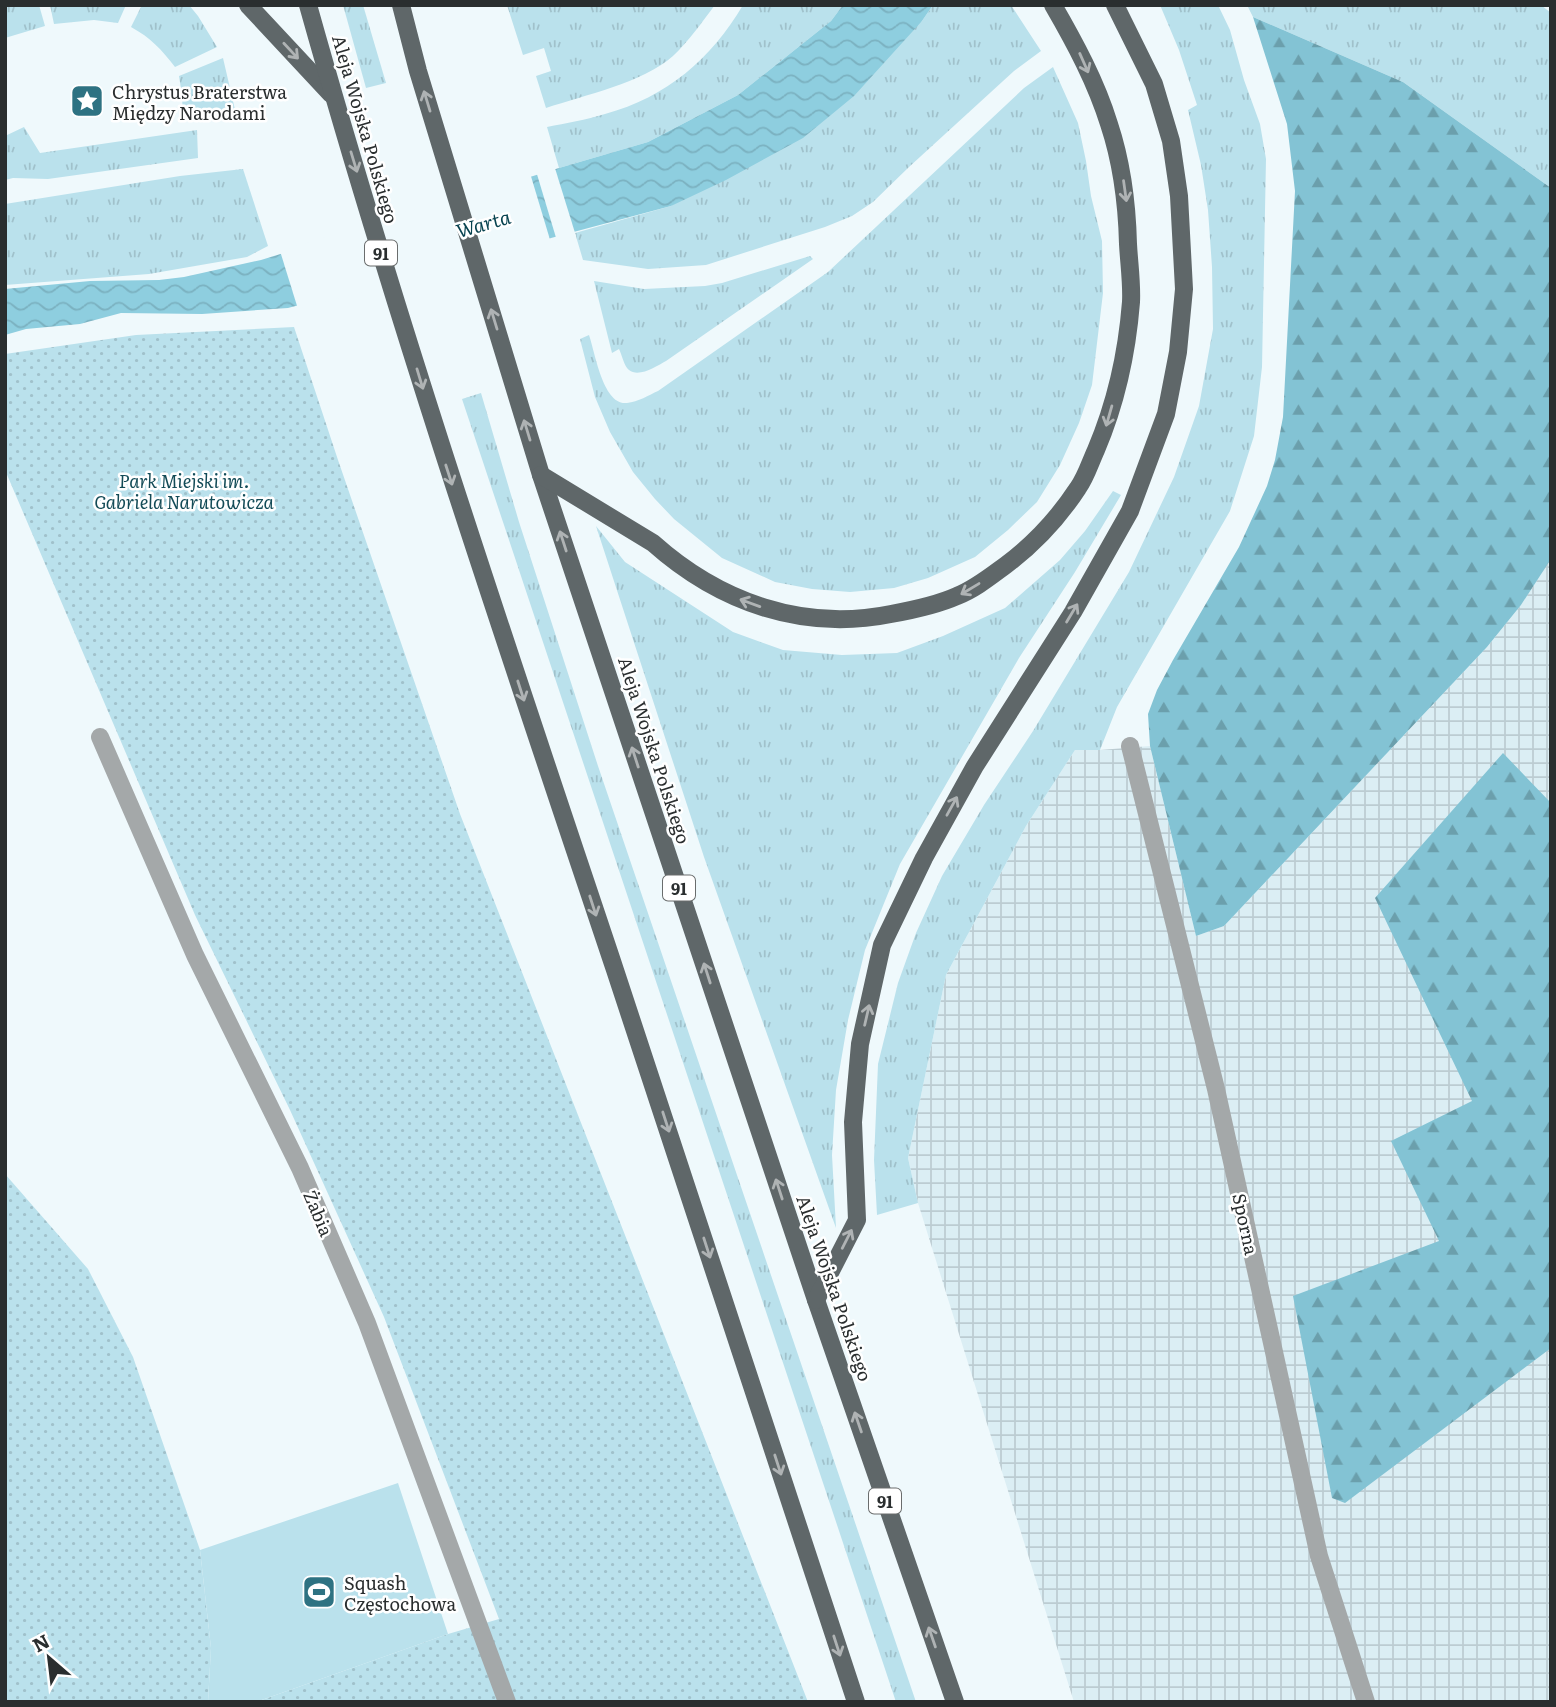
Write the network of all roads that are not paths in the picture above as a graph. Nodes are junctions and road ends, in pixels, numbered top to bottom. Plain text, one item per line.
1 (248, 5) edge
2 (309, 5) edge
3 (401, 5) edge
4 (1053, 5) edge
5 (1115, 5) edge
6 (334, 96) junction
7 (541, 475) junction
8 (100, 737) dead end
9 (1130, 746) dead end
10 (816, 1300) junction
11 (507, 1702) edge
12 (856, 1702) edge
13 (955, 1702) edge
14 (1366, 1702) edge

1 -> 6 main road
2 - 6 main road, Aleja Wojska Polskiego / 91
7 -> 3 main road, Aleja Wojska Polskiego / 91
4 -> 7 main road
10 -> 5 main road
6 -> 12 main road, Aleja Wojska Polskiego / 91
10 -> 7 main road, Aleja Wojska Polskiego / 91
8 - 11 street, Żabia
9 - 14 street, Sporna
13 -> 10 main road, Aleja Wojska Polskiego / 91

